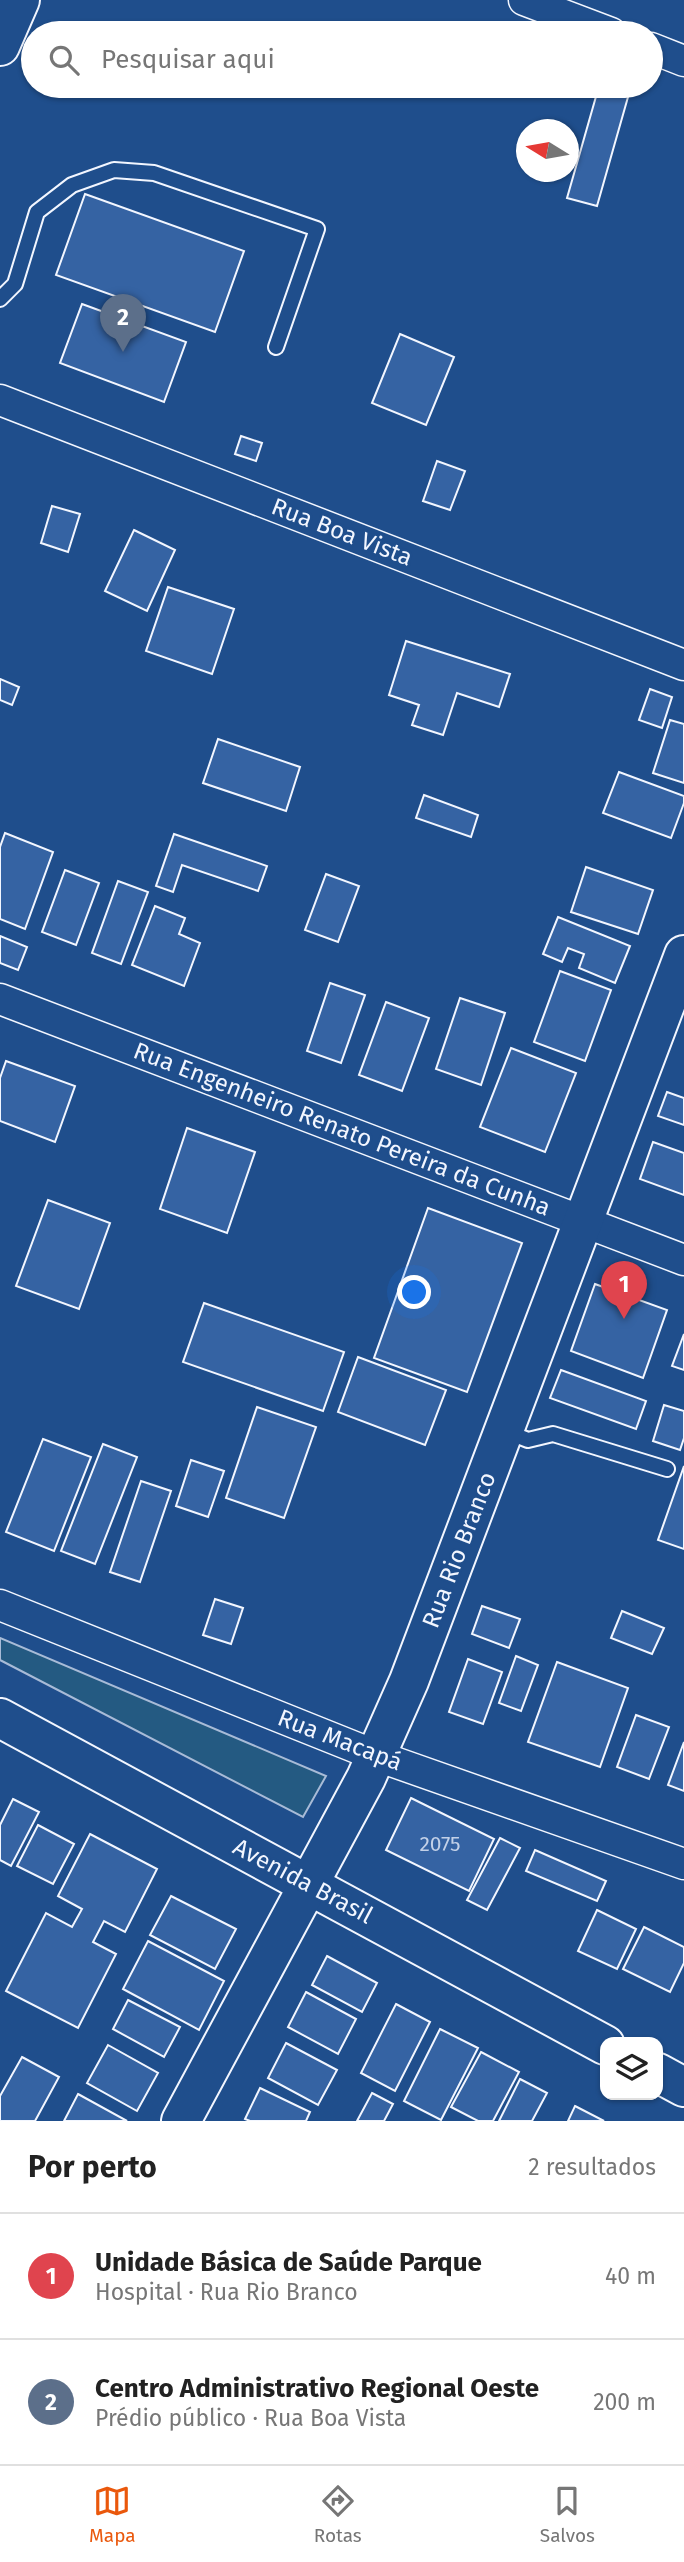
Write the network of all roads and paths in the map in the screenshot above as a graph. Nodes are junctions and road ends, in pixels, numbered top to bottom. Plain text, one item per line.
1 (20, 0) edge
2 (524, 0) edge
3 (579, 21) edge
4 (0, 46) edge
5 (663, 53) edge
6 (684, 61) edge
7 (0, 299) edge
8 (276, 347) dead end
9 (0, 400) edge
10 (684, 665) edge
11 (684, 955) edge
12 (0, 999) edge
13 (583, 1221) junction
14 (684, 1260) edge
15 (504, 1431) junction
16 (667, 1469) dead end
17 (0, 1605) edge
18 (0, 1718) edge
19 (377, 1756) junction
20 (684, 1864) edge
21 (308, 1884) junction
22 (600, 2042) edge
23 (663, 2076) edge
24 (684, 2087) edge
25 (181, 2121) edge

1 - 4 main road
2 - 3 street
5 - 6 street
7 - 8 lane
9 - 10 street, Rua Boa Vista
11 - 13 main road, Rua Rio Branco
12 - 13 street, Rua Engenheiro Renato Pereira da Cunha
13 - 14 street, Rua Engenheiro Renato Pereira da Cunha
13 - 15 main road, Rua Rio Branco
15 - 16 lane
15 - 19 main road, Rua Rio Branco
17 - 19 street, Rua Macapá
18 - 21 main road, Avenida Brasil
19 - 20 street, Rua Macapá
19 - 21 main road, Rua Rio Branco
21 - 22 main road, Avenida Brasil
21 - 25 main road, Rua Rio Branco
23 - 24 main road

